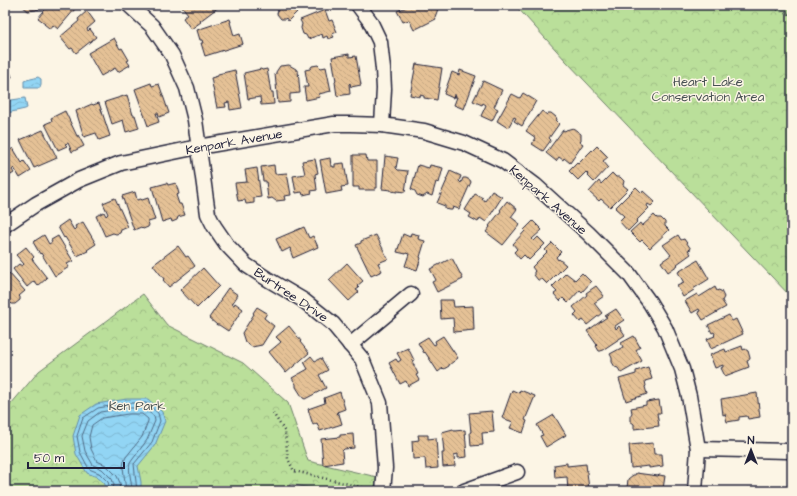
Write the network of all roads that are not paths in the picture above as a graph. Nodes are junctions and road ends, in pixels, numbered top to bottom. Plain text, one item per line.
1 (129, 5) edge
2 (358, 5) edge
3 (382, 125) junction
4 (198, 147) junction
5 (5, 225) edge
6 (410, 294) dead end
7 (350, 345) junction
8 (698, 450) junction
9 (788, 451) dead end
10 (517, 472) dead end
11 (383, 491) edge
12 (464, 491) edge
13 (695, 491) edge

1 - 4 street, Burtree Drive
2 - 3 street
3 - 4 street, Kenpark Avenue
3 - 8 street, Kenpark Avenue
4 - 5 street, Kenpark Avenue
4 - 7 street, Burtree Drive
6 - 7 street
7 - 11 street, Burtree Drive
8 - 9 street
8 - 13 street, Kenpark Avenue
10 - 12 street

